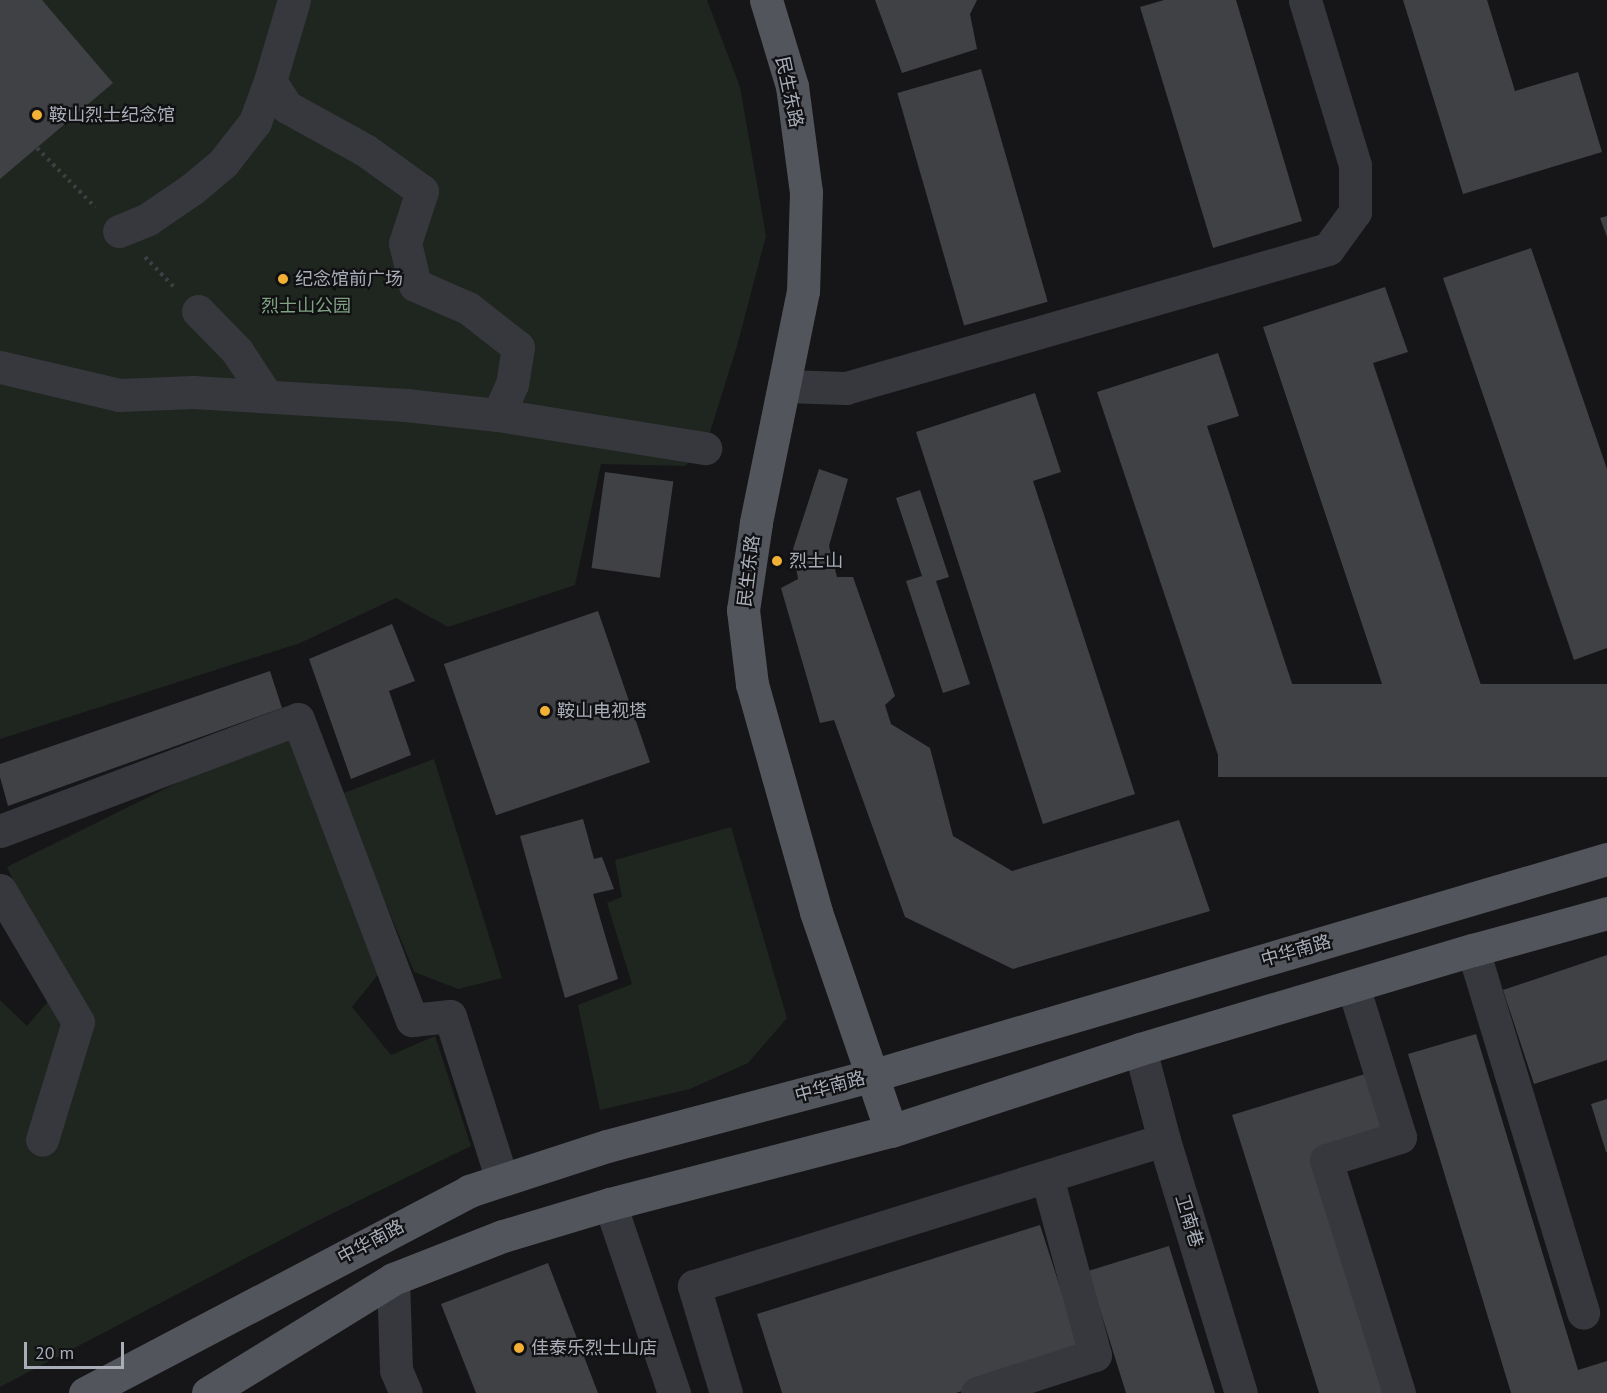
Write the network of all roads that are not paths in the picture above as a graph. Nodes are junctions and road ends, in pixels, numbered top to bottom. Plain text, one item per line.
1 (294, 0) edge
2 (766, 0) edge
3 (1305, 0) edge
4 (270, 81) junction
5 (119, 231) road end
6 (198, 311) road end
7 (0, 367) edge
8 (784, 386) junction
9 (266, 395) junction
10 (498, 415) junction
11 (705, 448) dead end
12 (0, 831) edge
13 (1607, 859) edge
14 (0, 890) edge
15 (1607, 913) edge
16 (1473, 950) junction
17 (1353, 986) junction
18 (1140, 1049) junction
19 (870, 1076) junction
20 (891, 1131) junction
21 (42, 1140) dead end
22 (1164, 1140) junction
23 (1047, 1177) junction
24 (502, 1180) junction
25 (610, 1204) junction
26 (393, 1279) junction
27 (1583, 1313) dead end
28 (85, 1393) edge
29 (208, 1393) edge
30 (406, 1393) edge
31 (674, 1393) edge
32 (726, 1393) edge
33 (977, 1393) edge
34 (1241, 1393) edge
35 (1399, 1393) edge

1 - 4 street
2 - 8 main road, 民生东路
3 - 8 street
4 - 5 street
4 - 10 street
6 - 9 street
7 - 9 street
8 - 19 main road, 民生东路
9 - 10 street
10 - 11 street
12 - 24 street
13 - 19 main road, 中华南路
14 - 21 street
15 - 16 main road
16 - 17 main road
16 - 27 street
17 - 18 main road
17 - 35 street
18 - 20 main road
18 - 22 street, 卫南巷
19 - 20 main road, 民生东路
19 - 24 main road, 中华南路
20 - 25 main road
22 - 23 street
22 - 34 street, 卫南巷
23 - 32 street
23 - 33 street
24 - 28 main road, 中华南路
25 - 26 main road
25 - 31 street
26 - 29 main road
26 - 30 street

